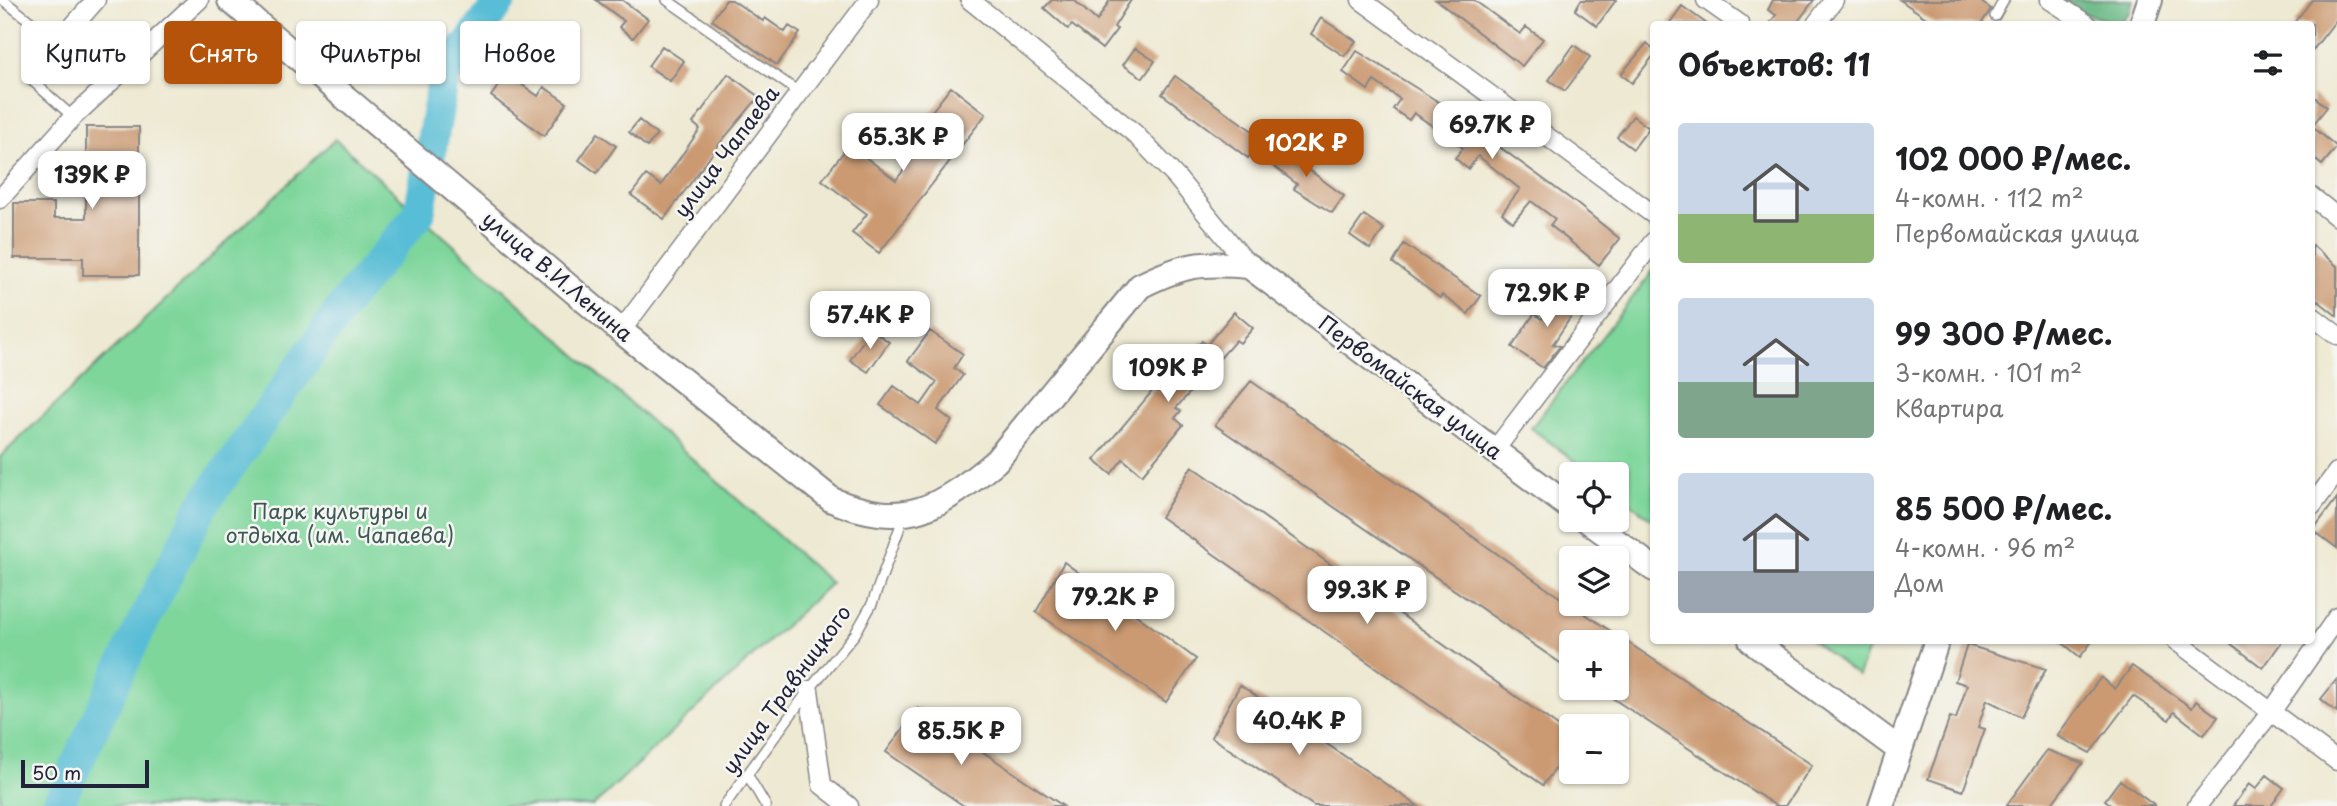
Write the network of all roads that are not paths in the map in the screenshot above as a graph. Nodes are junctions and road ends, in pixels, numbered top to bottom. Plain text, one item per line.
1 (3, 0) edge
2 (96, 0) edge
3 (199, 0) edge
4 (230, 0) edge
5 (667, 0) edge
6 (869, 0) edge
7 (970, 0) edge
8 (1361, 0) edge
9 (1706, 0) edge
10 (1834, 0) edge
11 (2004, 0) edge
12 (2050, 0) edge
13 (2150, 0) edge
14 (1995, 16) dead end
15 (30, 21) edge
16 (77, 21) edge
17 (1736, 21) edge
18 (1818, 21) edge
19 (2082, 21) edge
20 (2142, 21) edge
21 (36, 84) edge
22 (800, 93) junction
23 (73, 117) junction
24 (0, 199) edge
25 (2315, 200) edge
26 (1650, 212) edge
27 (2337, 218) edge
28 (1650, 246) edge
29 (1249, 266) junction
30 (2315, 318) edge
31 (621, 331) junction
32 (2337, 335) edge
33 (1494, 452) junction
34 (2337, 472) edge
35 (1559, 500) edge
36 (2315, 502) edge
37 (905, 514) junction
38 (1603, 532) edge
39 (1650, 566) edge
40 (2337, 617) edge
41 (1756, 644) edge
42 (1936, 644) edge
43 (2180, 644) edge
44 (808, 690) junction
45 (2272, 711) junction
46 (1900, 750) junction
47 (2337, 761) edge
48 (747, 774) junction
49 (724, 806) edge
50 (766, 806) edge
51 (849, 806) edge
52 (1881, 806) edge
53 (2197, 806) edge

1 - 15 lane
2 - 16 street
3 - 23 street
4 - 31 main road, улица В.И.Ленина
5 - 22 lane
6 - 22 street, улица Чапаева
7 - 29 street, Первомайская улица
8 - 26 street
9 - 17 street
10 - 18 street
11 - 14 lane
12 - 19 street
13 - 20 main road
21 - 23 lane
22 - 31 street, улица Чапаева
23 - 24 street
25 - 27 street
28 - 33 street
29 - 33 main road, Первомайская улица
29 - 37 main road
30 - 32 street
31 - 37 main road, улица В.И.Ленина
33 - 35 main road, Первомайская улица
34 - 36 street
37 - 44 lane, улица Травницкого
38 - 39 main road
40 - 45 street
41 - 46 main road
42 - 46 main road
43 - 45 street
44 - 48 lane, улица Травницкого
44 - 51 street
45 - 47 street
45 - 53 street
46 - 52 main road
48 - 49 lane, улица Травницкого
48 - 50 lane

